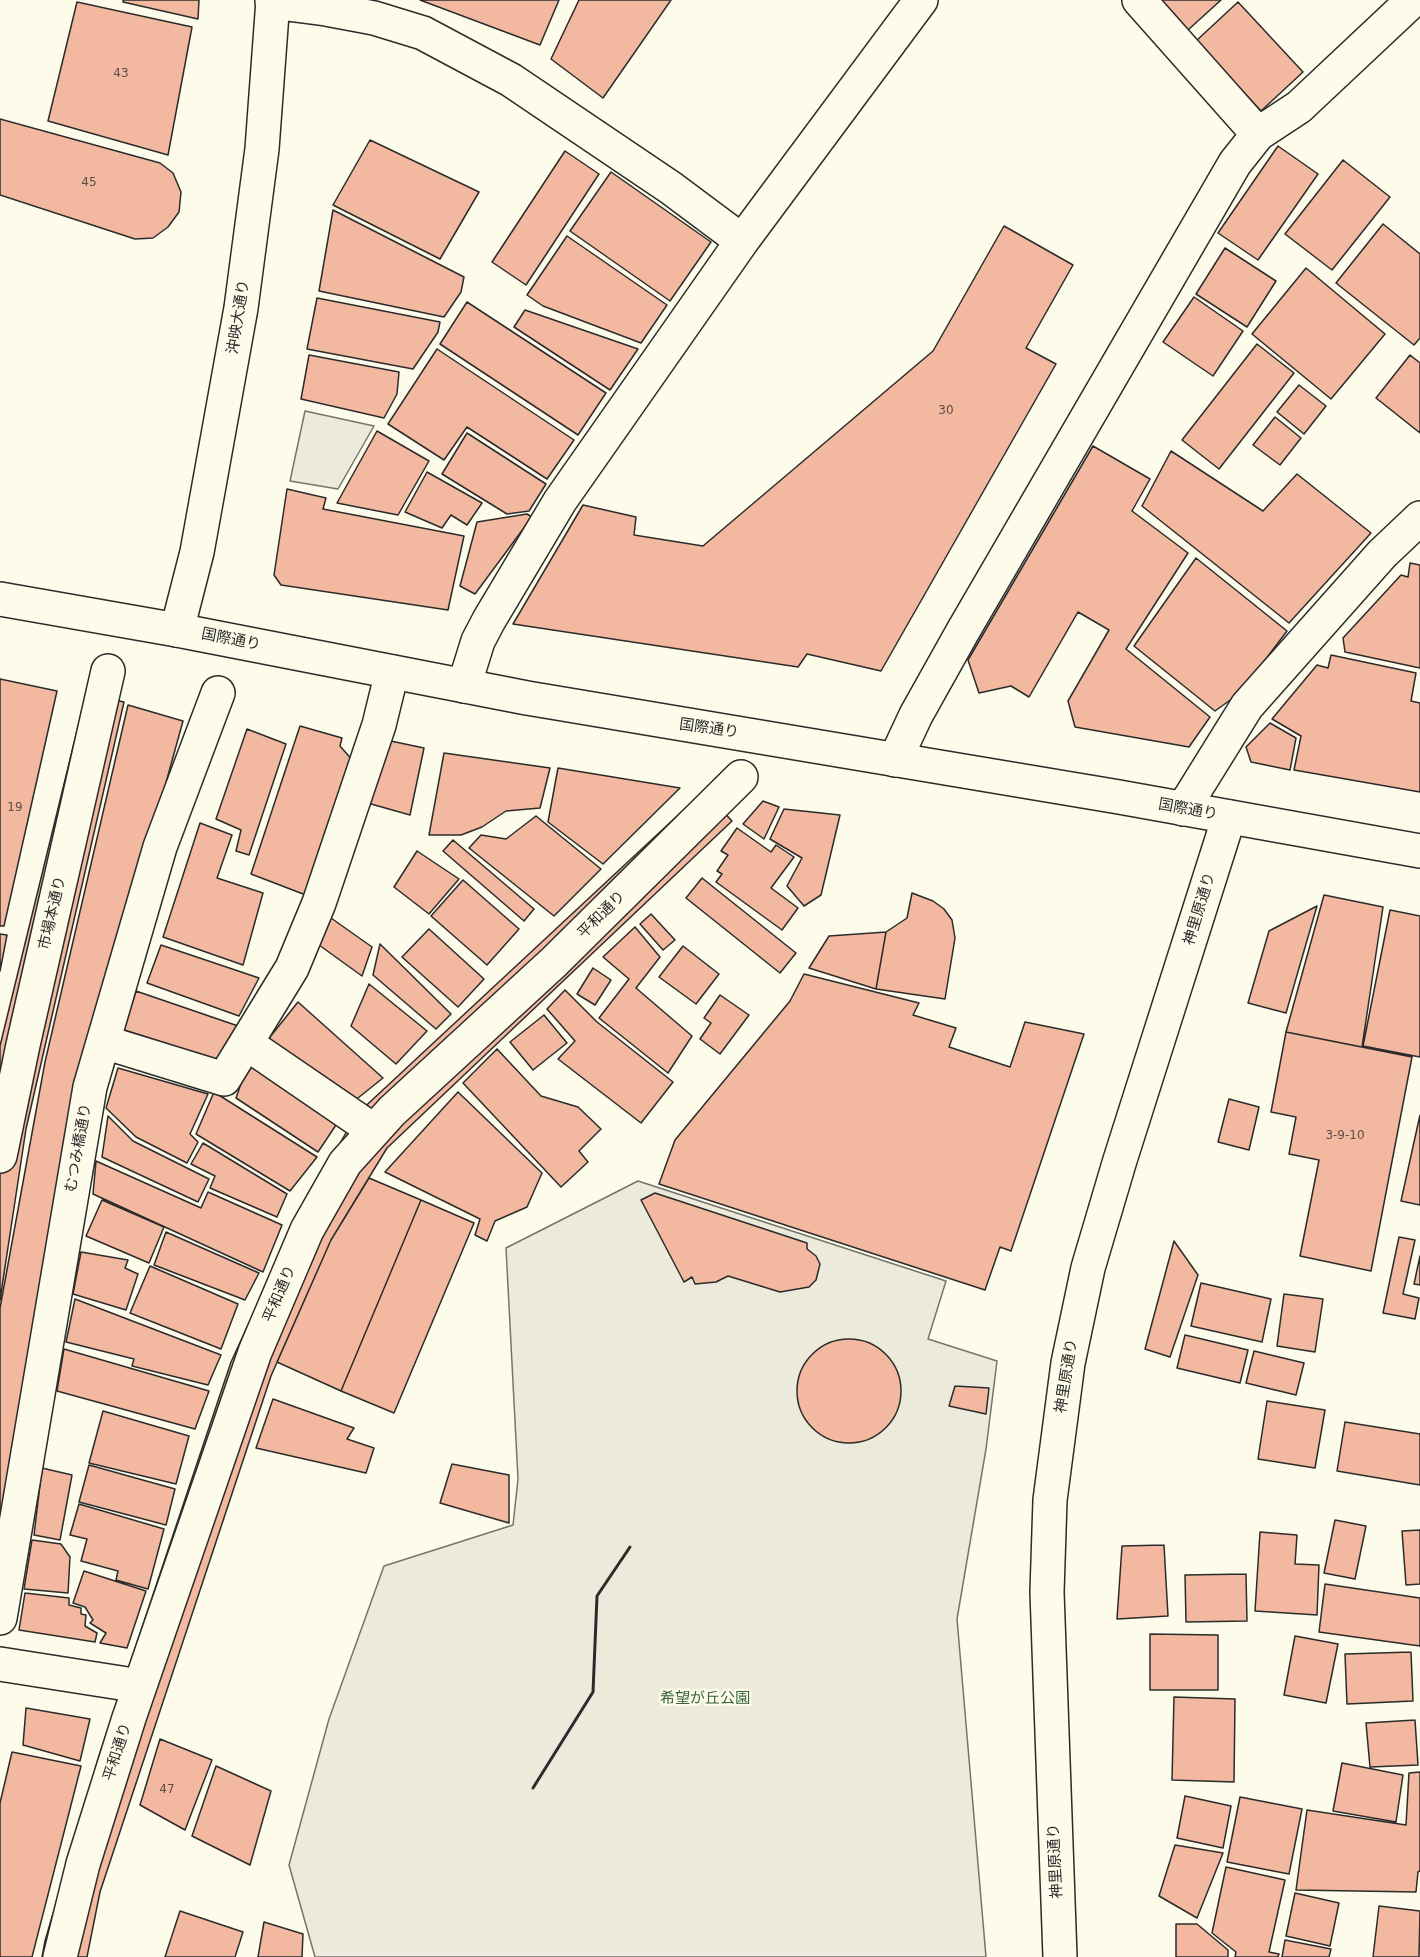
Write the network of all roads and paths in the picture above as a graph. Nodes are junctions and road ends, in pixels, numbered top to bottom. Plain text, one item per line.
1 (921, 0) edge
2 (1139, 0) edge
3 (1413, 0) edge
4 (272, 1) edge
5 (1258, 134) junction
6 (742, 241) junction
7 (1420, 518) edge
8 (0, 599) edge
9 (177, 630) junction
10 (108, 671) dead end
11 (392, 672) junction
12 (464, 686) junction
13 (218, 693) dead end
14 (895, 760) junction
15 (741, 777) dead end
16 (1184, 809) junction
17 (1229, 817) junction
18 (1420, 851) edge
19 (251, 1035) junction
20 (104, 1042) junction
21 (374, 1130) junction
22 (0, 1156) edge
23 (0, 1618) edge
24 (0, 1664) edge
25 (140, 1686) junction
26 (60, 1957) edge
27 (1060, 1957) edge

1 - 6 street
2 - 5 street
3 - 5 street
4 - 6 street
4 - 9 street, 沖映大通り
5 - 14 street
6 - 12 street
7 - 16 street
8 - 9 street, 国際通り
9 - 11 street, 国際通り
10 - 22 street, 市場本通り
11 - 12 street, 国際通り
11 - 19 street
12 - 14 street, 国際通り
13 - 20 street, むつみ橋通り
14 - 16 street, 国際通り
15 - 21 street, 平和通り
16 - 17 street, 国際通り
17 - 18 street, 国際通り
17 - 27 street, 神里原通り
19 - 20 street
19 - 21 street
20 - 23 street, むつみ橋通り
21 - 25 street, 平和通り
24 - 25 street
25 - 26 street, 平和通り

